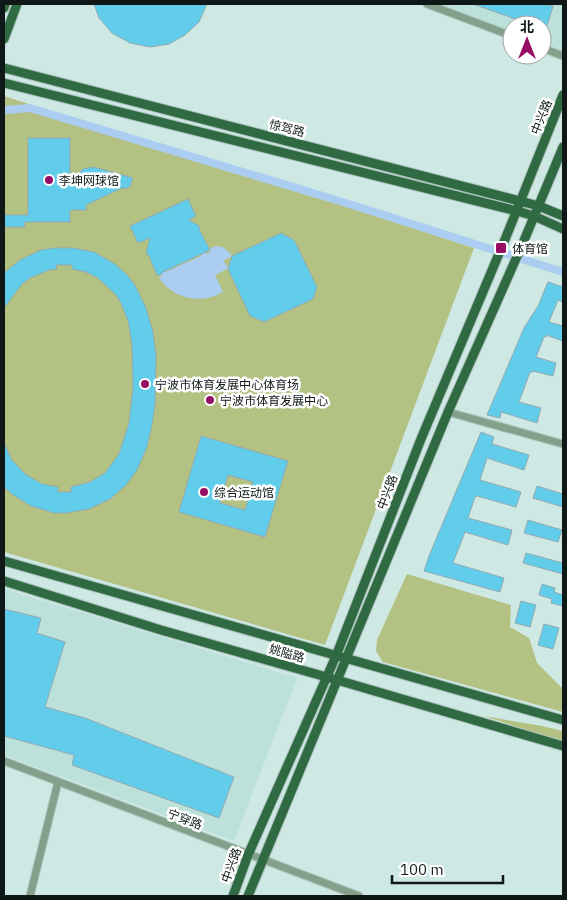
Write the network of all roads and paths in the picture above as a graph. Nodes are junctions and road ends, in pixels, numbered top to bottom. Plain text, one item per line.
1 (5, 4) edge
2 (17, 4) edge
3 (427, 4) edge
4 (4, 8) edge
5 (502, 32) edge
6 (4, 39) edge
7 (4, 68) edge
8 (4, 82) edge
9 (563, 95) edge
10 (563, 147) edge
11 (521, 201) junction
12 (539, 206) junction
13 (517, 211) junction
14 (534, 216) junction
15 (563, 216) edge
16 (563, 228) edge
17 (448, 412) junction
18 (563, 444) edge
19 (4, 561) edge
20 (4, 581) edge
21 (336, 656) junction
22 (347, 658) junction
23 (327, 677) junction
24 (337, 680) junction
25 (563, 720) edge
26 (563, 746) edge
27 (4, 762) edge
28 (58, 782) junction
29 (248, 855) junction
30 (262, 860) junction
31 (30, 896) edge
32 (233, 896) edge
33 (248, 896) edge
34 (359, 896) edge

1 - 4 main road
2 - 6 main road
3 - 5 street
7 - 11 main road, 惊驾路
8 - 13 main road, 惊驾路
9 - 11 main road, 中兴路
10 - 12 main road, 中兴路
11 - 12 main road, 惊驾路
11 - 13 main road, 中兴路
12 - 14 main road, 中兴路
12 - 15 main road, 惊驾路
13 - 14 main road, 惊驾路
13 - 21 main road, 中兴路
14 - 16 main road, 惊驾路
14 - 17 main road, 中兴路
17 - 18 street
17 - 22 main road, 中兴路
19 - 21 main road, 姚隘路
20 - 23 main road, 姚隘路
21 - 22 main road, 姚隘路
21 - 23 main road, 中兴路
22 - 24 main road, 中兴路
22 - 25 main road, 姚隘路
23 - 24 main road, 姚隘路
23 - 29 main road, 中兴路
24 - 26 main road, 姚隘路
24 - 30 main road, 中兴路
27 - 28 street, 宁穿路
28 - 29 street, 宁穿路
28 - 31 street
29 - 30 street, 宁穿路
29 - 32 main road, 中兴路
30 - 33 main road, 中兴路
30 - 34 street, 宁穿路

